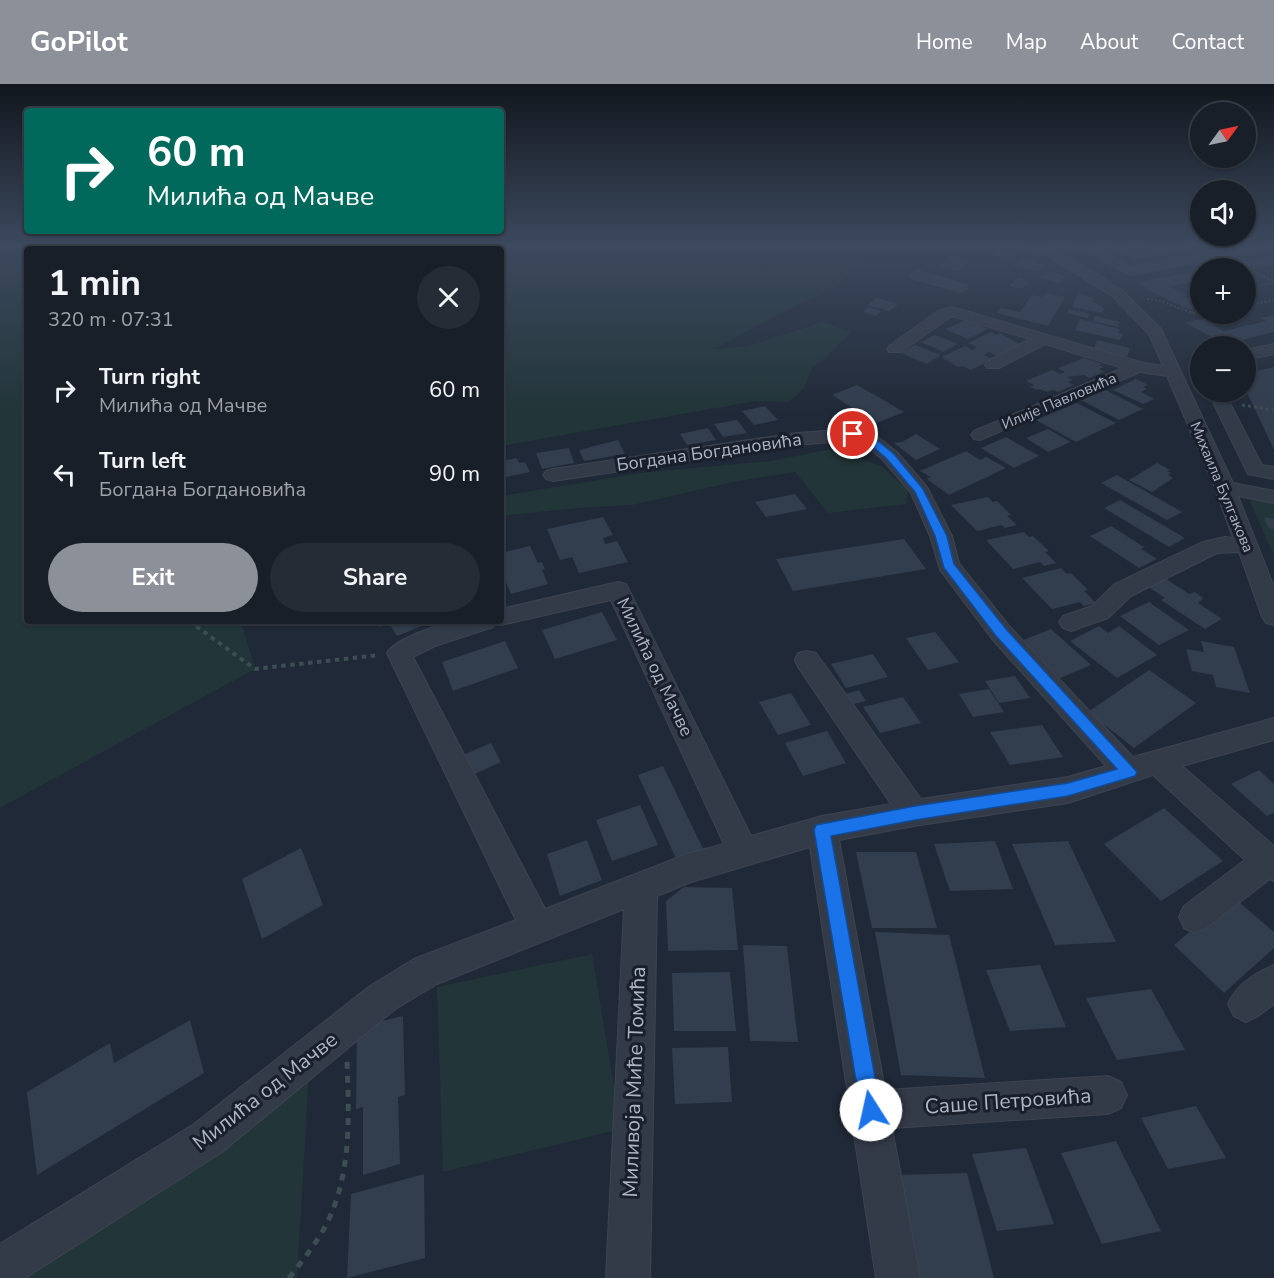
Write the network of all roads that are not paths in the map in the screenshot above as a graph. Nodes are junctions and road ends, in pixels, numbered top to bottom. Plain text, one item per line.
1 (956, 302) edge
2 (1126, 302) edge
3 (952, 311) junction
4 (1042, 339) junction
5 (895, 349) dead end
6 (1274, 349) edge
7 (1256, 353) edge
8 (993, 365) dead end
9 (1138, 367) junction
10 (1173, 372) junction
11 (1221, 402) edge
12 (980, 435) dead end
13 (1264, 471) edge
14 (553, 475) dead end
15 (1225, 488) junction
16 (1274, 497) edge
17 (1246, 546) junction
18 (1266, 577) edge
19 (504, 616) edge
20 (1274, 617) edge
21 (1071, 622) dead end
22 (476, 624) edge
23 (807, 660) dead end
24 (1274, 729) edge
25 (1158, 762) junction
26 (1129, 772) junction
27 (915, 813) junction
28 (822, 830) junction
29 (744, 853) junction
30 (1272, 863) edge
31 (641, 887) junction
32 (1195, 917) dead end
33 (537, 927) junction
34 (1274, 981) edge
35 (1246, 1004) dead end
36 (1108, 1095) dead end
37 (871, 1110) junction
38 (0, 1269) edge
39 (628, 1278) edge
40 (898, 1278) edge

1 - 3 street
2 - 10 street, Михаила Булгакова
3 - 4 street
3 - 5 street
4 - 8 street
4 - 9 street
6 - 7 street
9 - 10 street
9 - 12 street, Илије Павловића
10 - 15 street, Михаила Булгакова
11 - 13 street
14 - 26 street, Богдана Богдановића
15 - 16 street
15 - 17 street, Михаила Булгакова
17 - 18 street, Михаила Булгакова
17 - 21 street
18 - 20 street, Михаила Булгакова
19 - 29 street, Милића од Мачве
22 - 33 street
23 - 27 street
24 - 25 street, Милића од Мачве
25 - 26 street, Милића од Мачве
25 - 30 street
26 - 27 street, Милића од Мачве
27 - 28 street, Милића од Мачве
28 - 29 street, Милића од Мачве
28 - 37 street
29 - 31 street, Милића од Мачве
30 - 32 street
31 - 33 street, Милића од Мачве
31 - 39 street, Миливоја Миће Томића
33 - 38 street, Милића од Мачве
34 - 35 street
36 - 37 street, Саше Петровића
37 - 40 street

